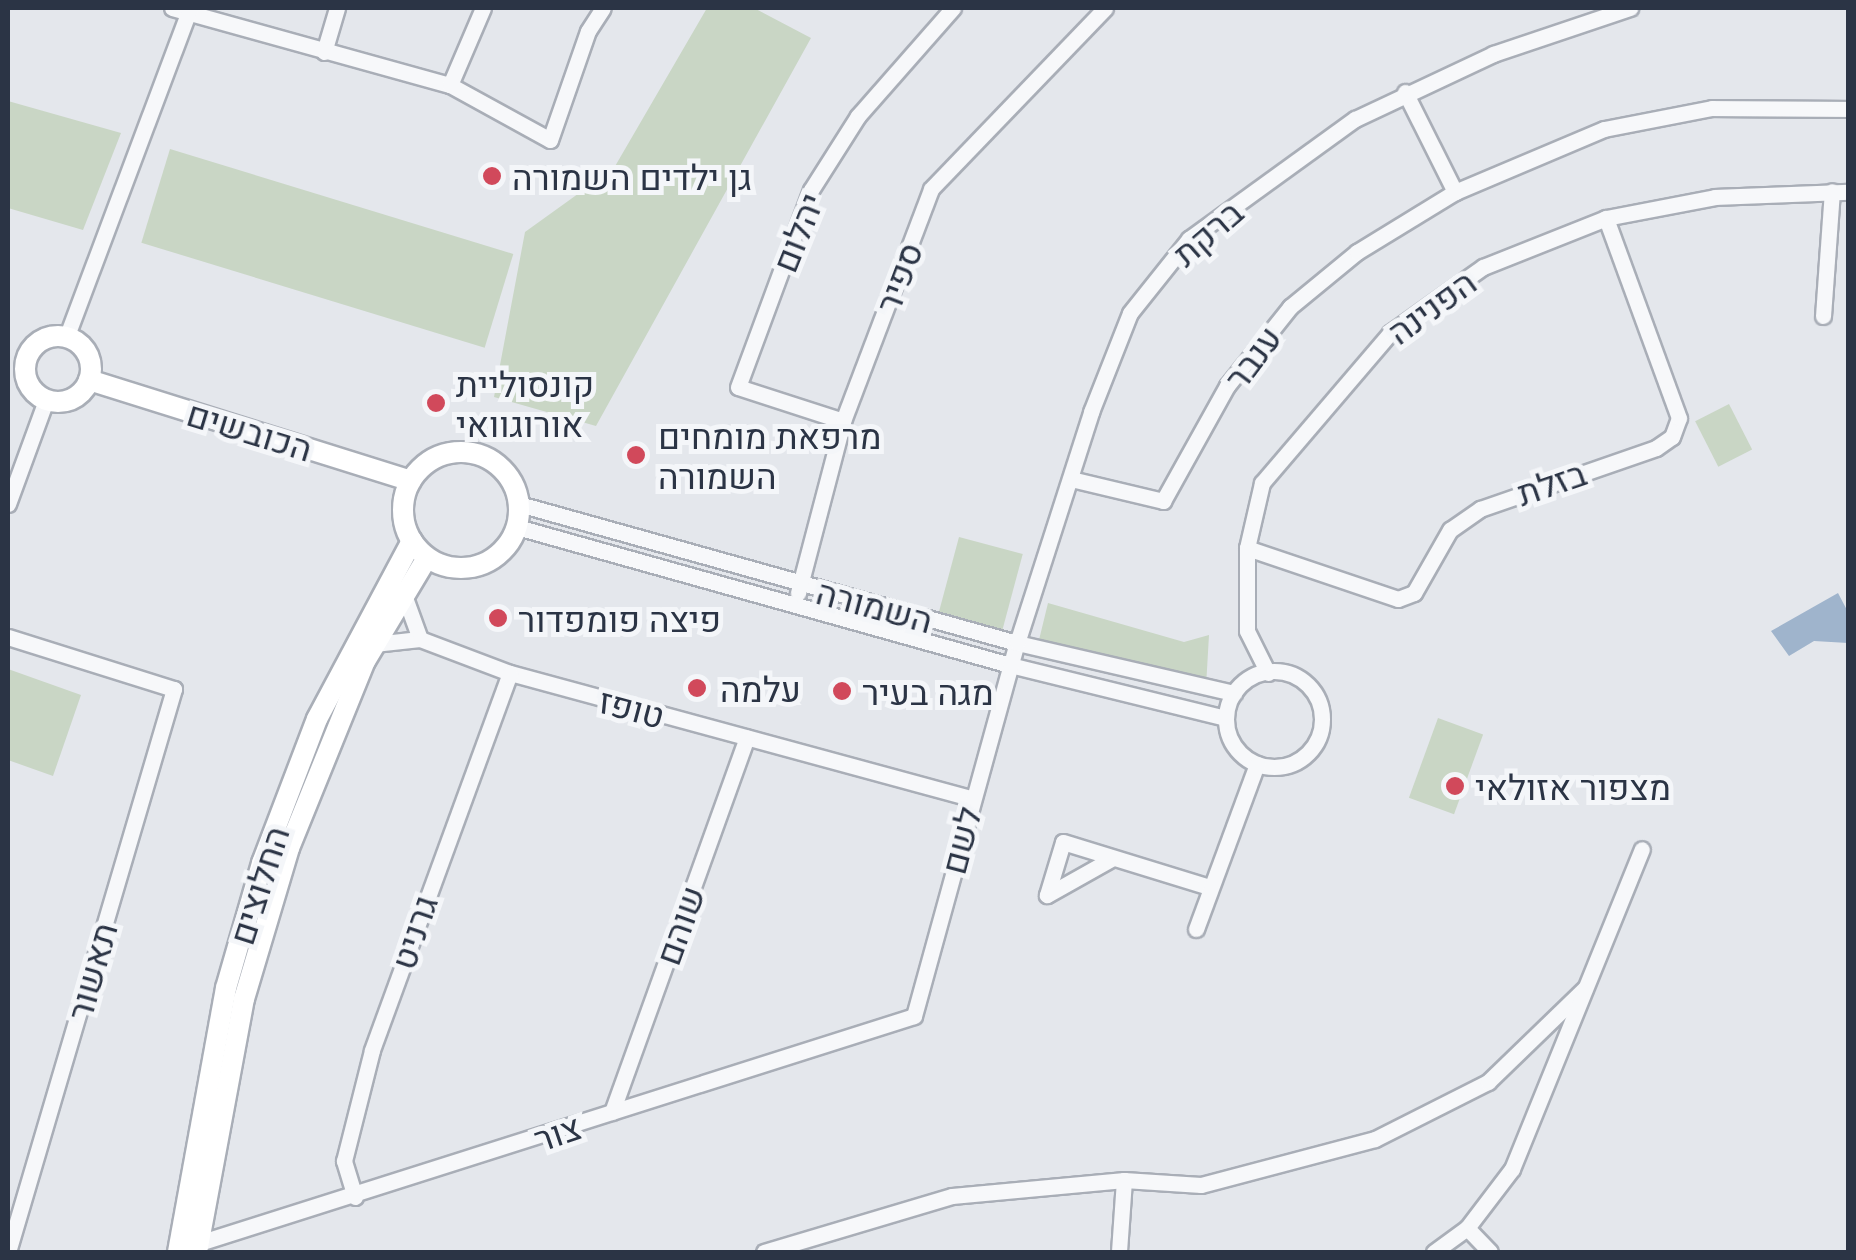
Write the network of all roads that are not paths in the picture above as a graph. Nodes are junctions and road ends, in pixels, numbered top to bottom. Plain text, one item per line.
1 (337, 8) edge
2 (483, 8) edge
3 (604, 8) edge
4 (953, 8) edge
5 (1106, 8) edge
6 (183, 9) edge
7 (1619, 9) edge
8 (324, 52) junction
9 (450, 85) junction
10 (1405, 92) junction
11 (1848, 108) edge
12 (1455, 192) junction
13 (1840, 192) edge
14 (1606, 218) junction
15 (1822, 316) dead end
16 (66, 338) junction
17 (16, 362) edge
18 (89, 380) junction
19 (46, 400) junction
20 (842, 421) junction
21 (1072, 478) junction
22 (411, 481) junction
23 (8, 504) edge
24 (519, 504) junction
25 (517, 527) junction
26 (412, 542) junction
27 (1247, 548) junction
28 (427, 558) junction
29 (800, 584) junction
30 (403, 592) junction
31 (794, 606) junction
32 (8, 638) edge
33 (420, 639) junction
34 (1017, 643) junction
35 (373, 644) junction
36 (1010, 665) junction
37 (510, 673) junction
38 (1268, 673) junction
39 (1234, 693) junction
40 (1226, 718) junction
41 (747, 738) junction
42 (1257, 764) junction
43 (967, 802) junction
44 (1642, 849) dead end
45 (1113, 858) dead end
46 (1210, 886) junction
47 (1196, 930) dead end
48 (1584, 989) junction
49 (914, 1016) joint
50 (612, 1112) junction
51 (1124, 1180) junction
52 (354, 1196) junction
53 (1467, 1228) junction
54 (198, 1248) edge
55 (8, 1252) edge
56 (178, 1252) edge
57 (764, 1252) edge
58 (1119, 1252) edge
59 (1434, 1252) edge
60 (1490, 1252) edge

1 - 8 street
2 - 9 street
3 - 9 street
4 - 20 street, יהלום
5 - 20 street, ספיר
6 - 8 street
6 - 16 street
7 - 10 street, ברקת
8 - 9 street
10 - 12 street
10 - 21 street, ברקת
11 - 12 street, ענבר
12 - 21 street, ענבר
13 - 14 street, הפנינה
13 - 15 street
14 - 27 street, הפנינה
14 - 27 street, בזלת
16 - 17 street
16 - 18 street
17 - 19 street
18 - 19 street
18 - 22 street, הכובשים
19 - 23 street
20 - 29 street, ספיר
21 - 34 street, ברקת
22 - 24 street
22 - 26 street
24 - 25 street
24 - 29 street, השמורה
25 - 28 street
25 - 31 street, השמורה
26 - 28 street
26 - 56 street, החלוצים
27 - 38 street, הפנינה
28 - 30 street, החלוצים
29 - 31 street, ספיר
29 - 34 street, השמורה
30 - 33 street
30 - 35 street, החלוצים
31 - 36 street, השמורה
32 - 55 street, תאשור
33 - 35 street, טופז
33 - 37 street, טופז
34 - 36 street, ברקת
34 - 39 street, השמורה
35 - 54 street, החלוצים
36 - 40 street, השמורה
36 - 43 street, לשם
37 - 41 street, טופז
37 - 52 street, גרניט
38 - 39 street
38 - 42 street
39 - 40 street
40 - 42 street
41 - 43 street, טופז
41 - 50 street, שוהם
42 - 46 street
43 - 49 street, לשם
44 - 48 street
45 - 46 street
46 - 47 street
48 - 51 street
48 - 53 street
49 - 50 street, צור
50 - 52 street, צור
51 - 57 street
51 - 58 street
52 - 54 street, צור
53 - 59 street
53 - 60 street

